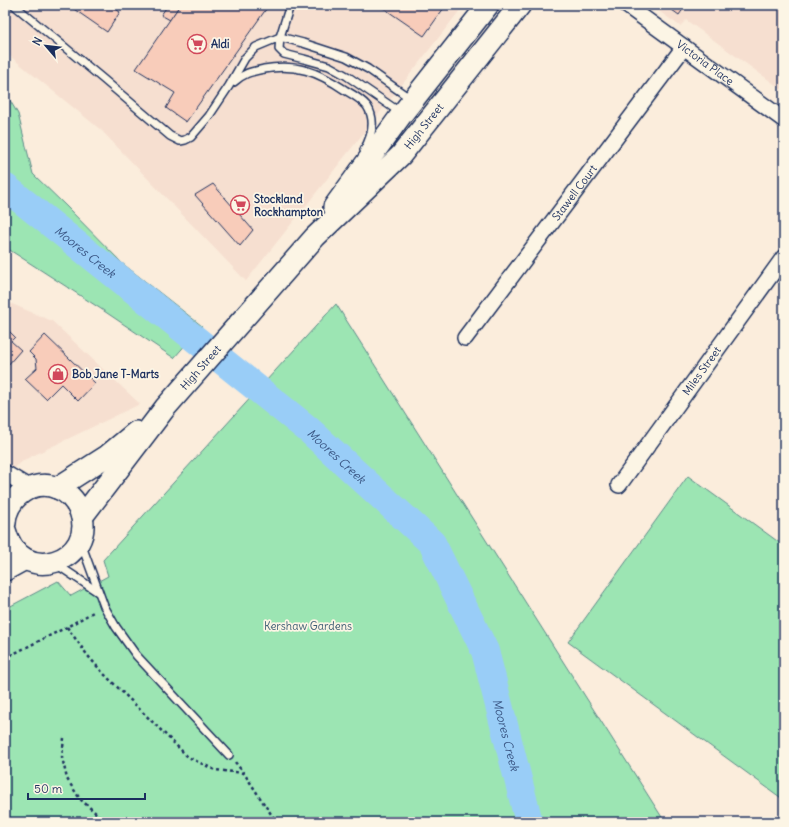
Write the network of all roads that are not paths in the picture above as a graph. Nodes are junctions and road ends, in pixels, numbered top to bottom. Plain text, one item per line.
1 (14, 5) edge
2 (290, 5) edge
3 (488, 5) edge
4 (520, 5) edge
5 (635, 8) edge
6 (280, 37) junction
7 (684, 47) junction
8 (229, 86) junction
9 (408, 107) junction
10 (784, 120) edge
11 (336, 203) junction
12 (310, 242) junction
13 (784, 257) edge
14 (465, 338) dead end
15 (165, 408) junction
16 (5, 473) edge
17 (620, 485) dead end
18 (30, 488) junction
19 (57, 488) junction
20 (82, 517) junction
21 (6, 524) edge
22 (80, 539) junction
23 (25, 559) junction
24 (54, 562) junction
25 (5, 570) edge
26 (99, 592) junction
27 (229, 755) road end

1 - 8 lane
2 - 6 lane
3 - 9 main road, High Street
4 - 12 main road, High Street
5 - 7 street, Victoria Place
6 - 8 lane
6 - 9 lane
6 - 9 lane
7 - 10 street, Victoria Place
7 - 14 street, Stawell Court
8 - 11 lane
9 - 11 main road, High Street
11 - 12 main road, High Street
12 - 15 main road, High Street
13 - 17 street, Miles Street
15 - 19 main road, High Street
15 - 20 main road, High Street
16 - 18 street
18 - 19 main road
18 - 21 main road
19 - 20 main road
20 - 22 main road
21 - 23 main road
22 - 24 main road
22 - 26 lane
23 - 24 main road
23 - 25 main road
24 - 26 lane
26 - 27 lane

